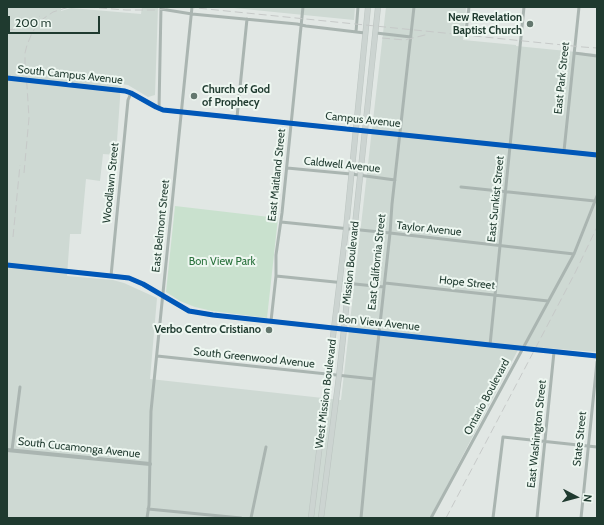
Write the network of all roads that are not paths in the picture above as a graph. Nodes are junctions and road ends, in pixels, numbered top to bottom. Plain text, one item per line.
1 (192, 7) edge
2 (303, 7) edge
3 (358, 7) edge
4 (368, 7) edge
5 (378, 7) edge
6 (414, 7) edge
7 (469, 7) edge
8 (524, 7) edge
9 (579, 7) edge
10 (161, 8) edge
11 (192, 14) junction
12 (246, 19) junction
13 (301, 25) junction
14 (466, 31) dead end
15 (356, 32) junction
16 (366, 33) junction
17 (376, 33) junction
18 (411, 37) junction
19 (574, 53) junction
20 (597, 56) edge
21 (7, 78) edge
22 (131, 93) junction
23 (159, 109) junction
24 (182, 112) junction
25 (237, 117) junction
26 (292, 123) junction
27 (355, 129) junction
28 (365, 130) junction
29 (400, 134) junction
30 (510, 146) junction
31 (564, 151) junction
32 (597, 155) edge
33 (287, 168) junction
34 (351, 174) junction
35 (360, 176) junction
36 (395, 180) junction
37 (461, 187) dead end
38 (506, 191) junction
39 (597, 196) edge
40 (595, 201) junction
41 (281, 222) junction
42 (346, 229) junction
43 (354, 230) junction
44 (390, 233) junction
45 (500, 246) junction
46 (574, 254) junction
47 (7, 265) edge
48 (110, 276) junction
49 (276, 276) junction
50 (339, 283) junction
51 (385, 283) junction
52 (348, 284) junction
53 (384, 287) junction
54 (494, 295) junction
55 (163, 296) junction
56 (548, 301) junction
57 (271, 322) junction
58 (333, 328) junction
59 (343, 329) junction
60 (379, 333) junction
61 (490, 345) junction
62 (523, 348) junction
63 (554, 352) junction
64 (156, 356) junction
65 (597, 356) edge
66 (597, 362) edge
67 (328, 374) junction
68 (339, 376) junction
69 (374, 379) junction
70 (20, 387) dead end
71 (545, 442) junction
72 (589, 446) junction
73 (597, 447) edge
74 (266, 448) dead end
75 (9, 450) edge
76 (150, 464) junction
77 (148, 509) junction
78 (147, 518) edge
79 (241, 518) edge
80 (251, 518) edge
81 (311, 518) edge
82 (321, 518) edge
83 (361, 518) edge
84 (431, 518) edge
85 (493, 518) edge
86 (537, 518) edge
87 (581, 518) edge

1 - 11 street, East Belmont Street
2 - 13 street, East Maitland Street
3 - 15 street
4 - 16 main road, West Mission Boulevard
5 - 17 main road, Mission Boulevard
6 - 18 street, East California Street
7 - 14 street
8 - 30 street, East Sunkist Street
9 - 19 street, East Park Street
10 - 11 street
10 - 23 street
11 - 12 street
11 - 24 street, East Belmont Street
12 - 13 street
12 - 25 street
13 - 15 street
13 - 26 street, East Maitland Street
15 - 16 street
16 - 27 main road, West Mission Boulevard
17 - 18 street
17 - 28 main road, Mission Boulevard
18 - 29 street, East California Street
19 - 20 street
19 - 31 street, East Park Street
21 - 22 street, South Campus Avenue
22 - 23 street, Campus Avenue
22 - 48 street, Woodlawn Street
23 - 24 street, Campus Avenue
24 - 25 street, Campus Avenue
24 - 55 street, East Belmont Street
25 - 26 street, Campus Avenue
26 - 27 street, Campus Avenue
26 - 33 street, East Maitland Street
27 - 28 street, Campus Avenue
27 - 34 main road, West Mission Boulevard
28 - 29 street, Campus Avenue
28 - 35 main road, Mission Boulevard
29 - 30 street, Campus Avenue
29 - 36 street, East California Street
30 - 31 street, Campus Avenue
30 - 38 street, East Sunkist Street
31 - 32 street, Campus Avenue
33 - 34 street, Caldwell Avenue
33 - 41 street, East Maitland Street
34 - 35 street, Caldwell Avenue
34 - 42 main road, West Mission Boulevard
35 - 36 street, Caldwell Avenue
35 - 43 main road, Mission Boulevard
36 - 44 street, East California Street
37 - 38 street
38 - 40 street
38 - 45 street, East Sunkist Street
39 - 40 street, Ontario Boulevard
40 - 46 street, Ontario Boulevard
41 - 42 street, Taylor Avenue
41 - 49 street, East Maitland Street
42 - 43 street, Taylor Avenue
42 - 50 main road, West Mission Boulevard
43 - 44 street, Taylor Avenue
43 - 52 main road, Mission Boulevard
44 - 45 street, Taylor Avenue
44 - 51 street, East California Street
45 - 46 street, Taylor Avenue
45 - 54 street, East Sunkist Street
46 - 56 street, Ontario Boulevard
47 - 48 street, Bon View Avenue
48 - 55 street, Bon View Avenue
49 - 50 street
49 - 57 street, East Maitland Street
50 - 52 street
50 - 58 main road, West Mission Boulevard
51 - 53 street, East California Street
51 - 54 street, Hope Street
52 - 53 street
52 - 59 main road, Mission Boulevard
53 - 60 street, East California Street
54 - 56 street, Hope Street
54 - 61 street, East Sunkist Street
55 - 57 street, Bon View Avenue
55 - 64 street, East Belmont Street
56 - 62 street, Ontario Boulevard
57 - 58 street, Bon View Avenue
58 - 59 street, Bon View Avenue
58 - 67 main road, West Mission Boulevard
59 - 60 street, Bon View Avenue
59 - 68 main road, Mission Boulevard
60 - 61 street, Bon View Avenue
60 - 69 street, East California Street
61 - 62 street, Bon View Avenue
62 - 63 street, Bon View Avenue
62 - 84 street, Ontario Boulevard
63 - 65 street, Bon View Avenue
63 - 71 street, East Washington Street
64 - 67 street, South Greenwood Avenue
64 - 76 street, East Belmont Street
66 - 72 street, State Street
67 - 68 street, South Greenwood Avenue
67 - 81 main road, West Mission Boulevard
68 - 69 street, South Greenwood Avenue
68 - 82 main road, Mission Boulevard
69 - 83 street, East California Street
70 - 75 street
71 - 72 street
71 - 85 street
71 - 86 street, East Washington Street
72 - 73 street
72 - 87 street, State Street
74 - 80 street
75 - 76 street, South Cucamonga Avenue
76 - 77 street, East Belmont Street
77 - 78 street, East Belmont Street
77 - 79 street

